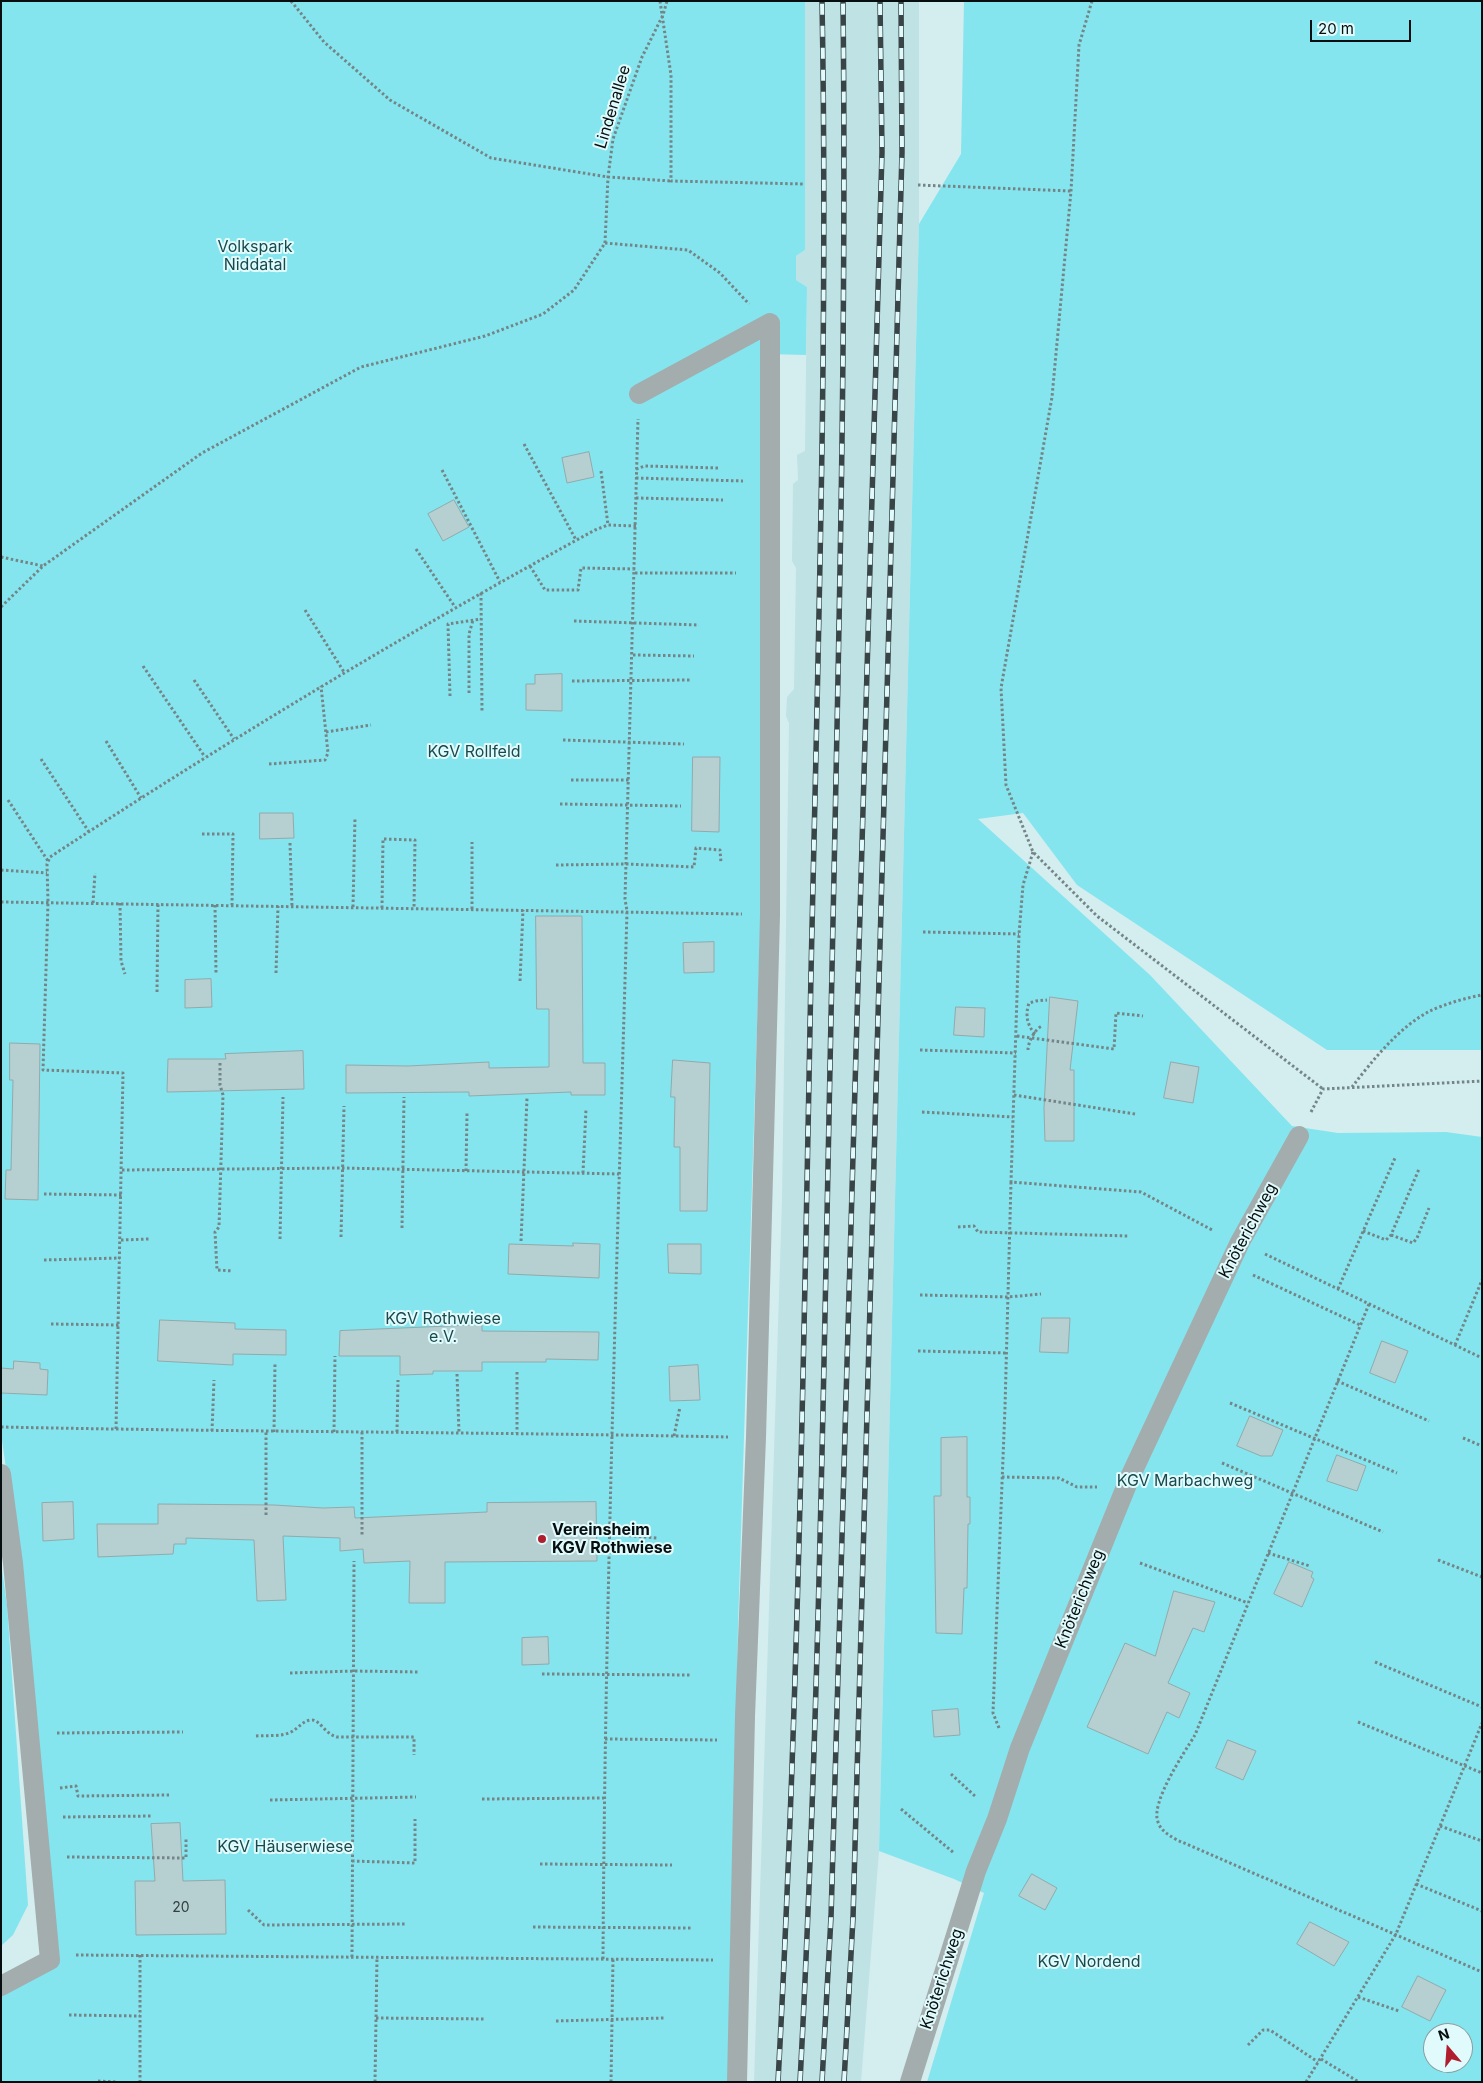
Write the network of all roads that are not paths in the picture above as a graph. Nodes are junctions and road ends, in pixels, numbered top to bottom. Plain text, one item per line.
1 (639, 394) road end
2 (1298, 1136) road end
3 (1, 1474) edge
4 (1, 1986) edge
5 (737, 2082) edge
6 (910, 2082) edge

1 - 5 lane
2 - 6 lane, Knöterichweg
3 - 4 lane

